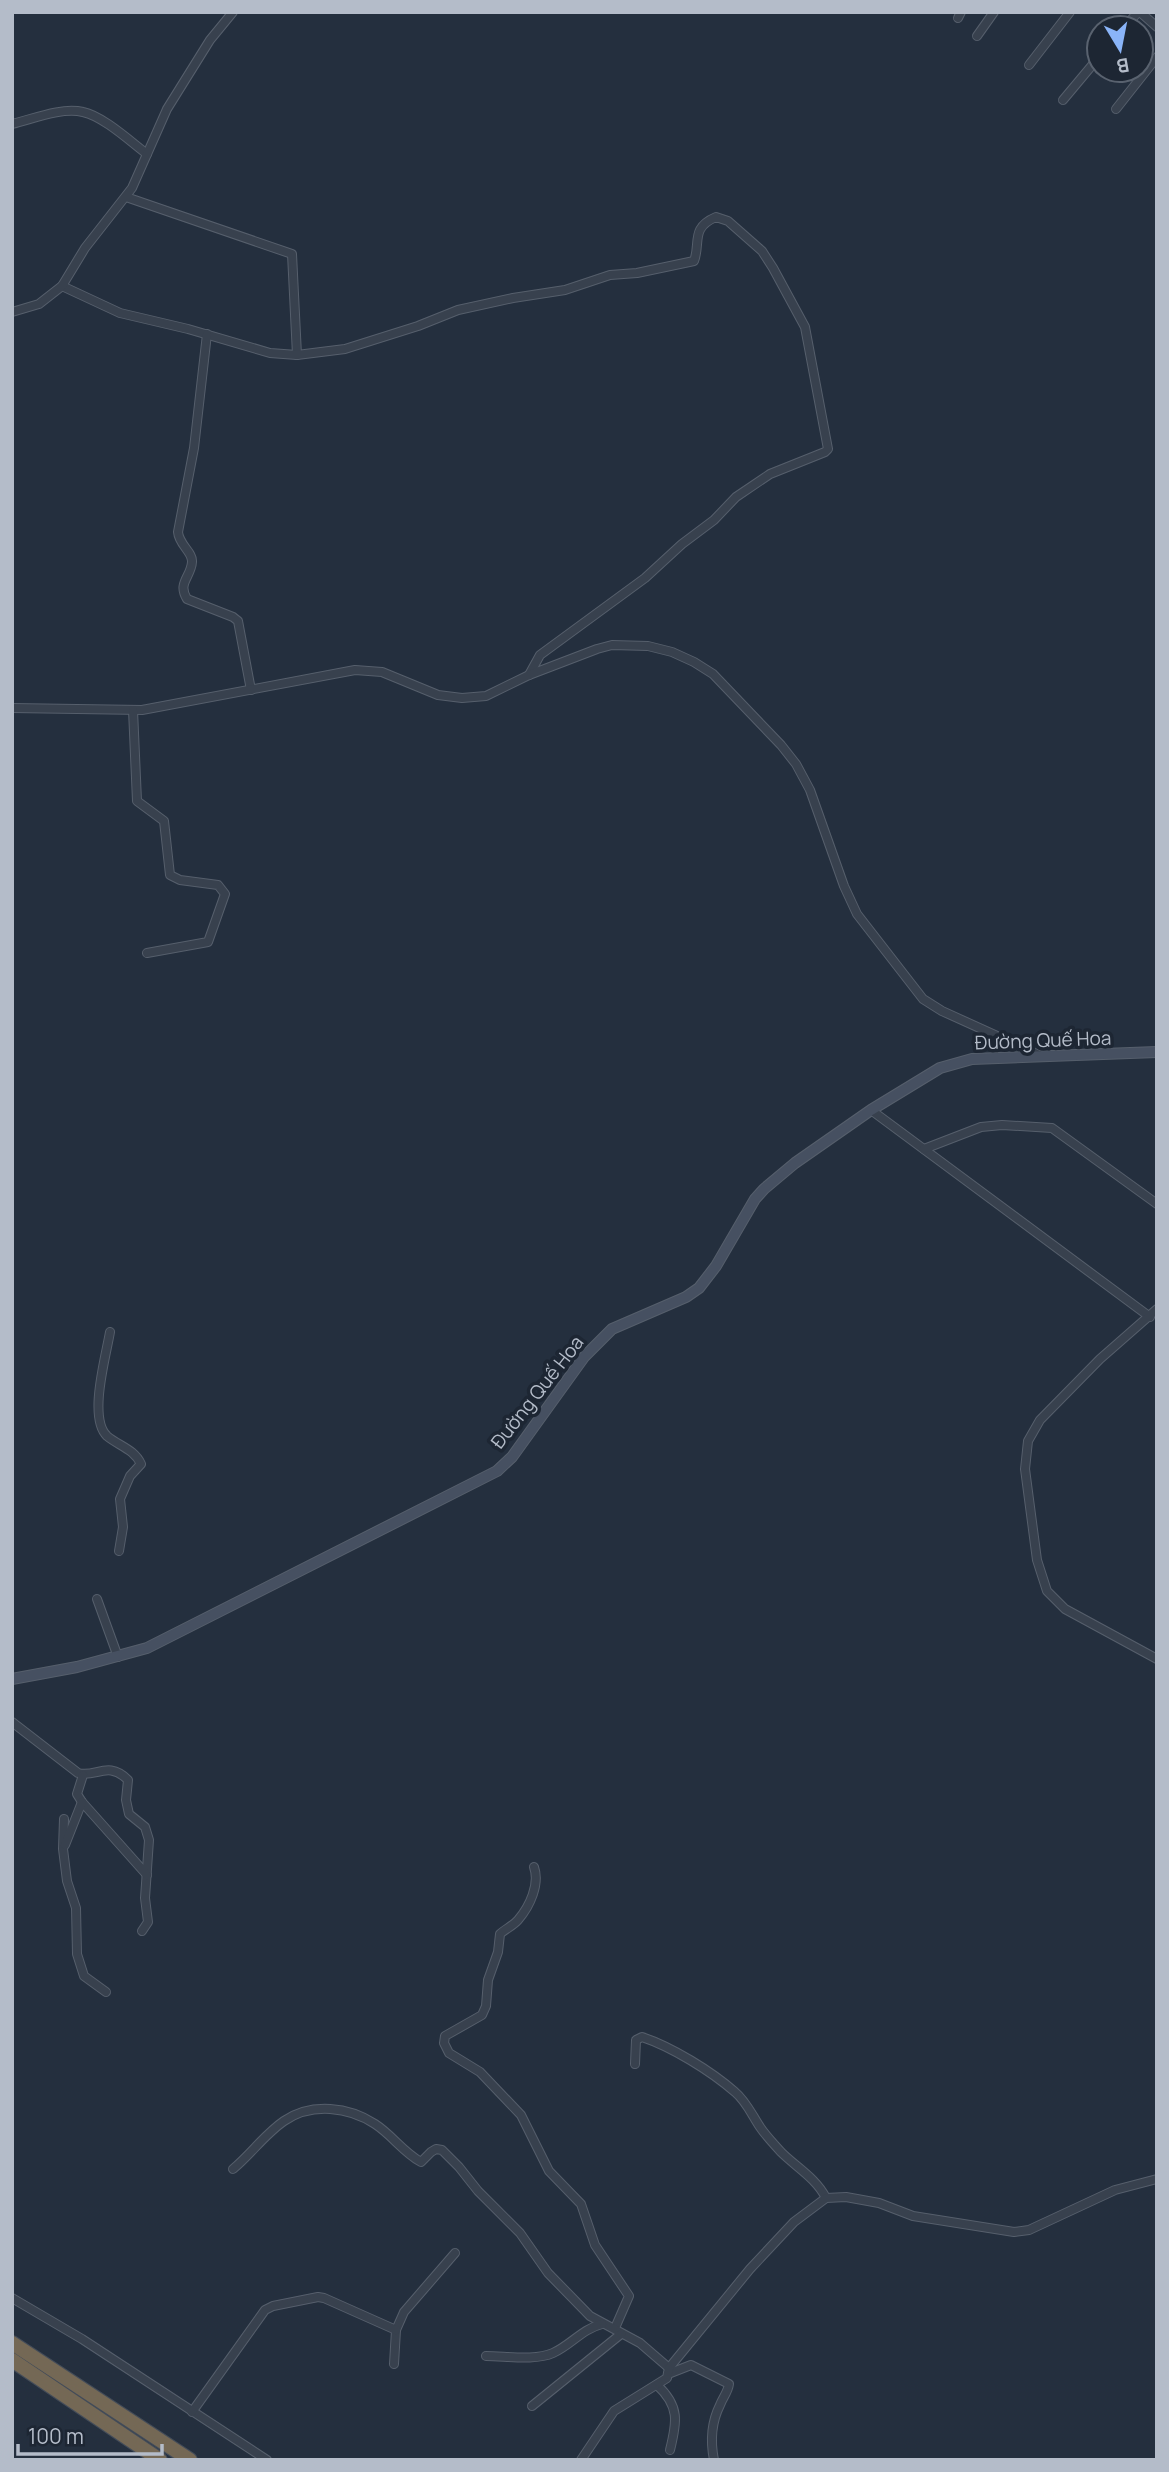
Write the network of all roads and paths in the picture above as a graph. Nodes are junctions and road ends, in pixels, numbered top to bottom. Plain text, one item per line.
1 (233, 12) edge
2 (994, 12) edge
3 (1070, 12) edge
4 (977, 36) dead end
5 (1157, 57) edge
6 (1029, 65) dead end
7 (1085, 74) edge
8 (1063, 100) dead end
9 (1116, 109) dead end
10 (12, 124) edge
11 (147, 154) junction
12 (126, 197) junction
13 (62, 286) junction
14 (12, 312) edge
15 (207, 334) junction
16 (297, 355) junction
17 (529, 675) junction
18 (251, 690) junction
19 (12, 708) edge
20 (133, 710) junction
21 (147, 953) dead end
22 (1157, 1052) edge
23 (1044, 1058) junction
24 (871, 1110) junction
25 (924, 1149) junction
26 (1157, 1204) edge
27 (1157, 1309) edge
28 (1150, 1317) junction
29 (110, 1332) dead end
30 (119, 1550) dead end
31 (97, 1599) dead end
32 (118, 1657) junction
33 (1157, 1659) edge
34 (12, 1679) edge
35 (12, 1722) edge
36 (83, 1774) junction
37 (82, 1802) junction
38 (64, 1819) dead end
39 (63, 1849) junction
40 (534, 1867) dead end
41 (147, 1874) junction
42 (142, 1931) dead end
43 (106, 1993) dead end
44 (635, 2064) dead end
45 (233, 2169) dead end
46 (1157, 2179) edge
47 (826, 2198) junction
48 (455, 2253) dead end
49 (12, 2298) edge
50 (602, 2324) junction
51 (396, 2330) junction
52 (618, 2331) junction
53 (12, 2343) edge
54 (486, 2356) dead end
55 (12, 2360) edge
56 (394, 2364) dead end
57 (669, 2371) junction
58 (657, 2385) junction
59 (532, 2406) dead end
60 (192, 2412) junction
61 (670, 2450) dead end
62 (160, 2460) edge
63 (190, 2460) edge
64 (267, 2460) edge
65 (582, 2460) edge
66 (714, 2460) edge

1 - 11 street
2 - 4 street
3 - 6 street
5 - 9 street
7 - 8 street
10 - 11 street
11 - 12 street
12 - 13 street
12 - 16 street
13 - 14 street
13 - 15 street
15 - 16 street
15 - 18 street
16 - 17 street
17 - 18 street
17 - 23 street
18 - 20 street
19 - 20 street
20 - 21 street
22 - 23 street, Đường Quế Hoa
23 - 24 street, Đường Quế Hoa
24 - 25 street
24 - 32 street, Đường Quế Hoa
25 - 26 street
25 - 28 street
27 - 28 street
28 - 33 street
29 - 30 street
31 - 32 street
32 - 34 street, Đường Quế Hoa
35 - 36 street
36 - 37 street
36 - 41 street
37 - 39 street
37 - 41 street
38 - 39 street
39 - 43 street
40 - 52 street
41 - 42 street
44 - 47 street
45 - 50 street
46 - 47 street
47 - 57 street
48 - 51 street
49 - 60 street
50 - 52 street
50 - 54 street
51 - 56 street
51 - 60 street
52 - 57 street
52 - 59 street
53 - 63 highway
55 - 62 highway
57 - 58 street
57 - 66 street
58 - 61 street
58 - 65 street
60 - 64 street

